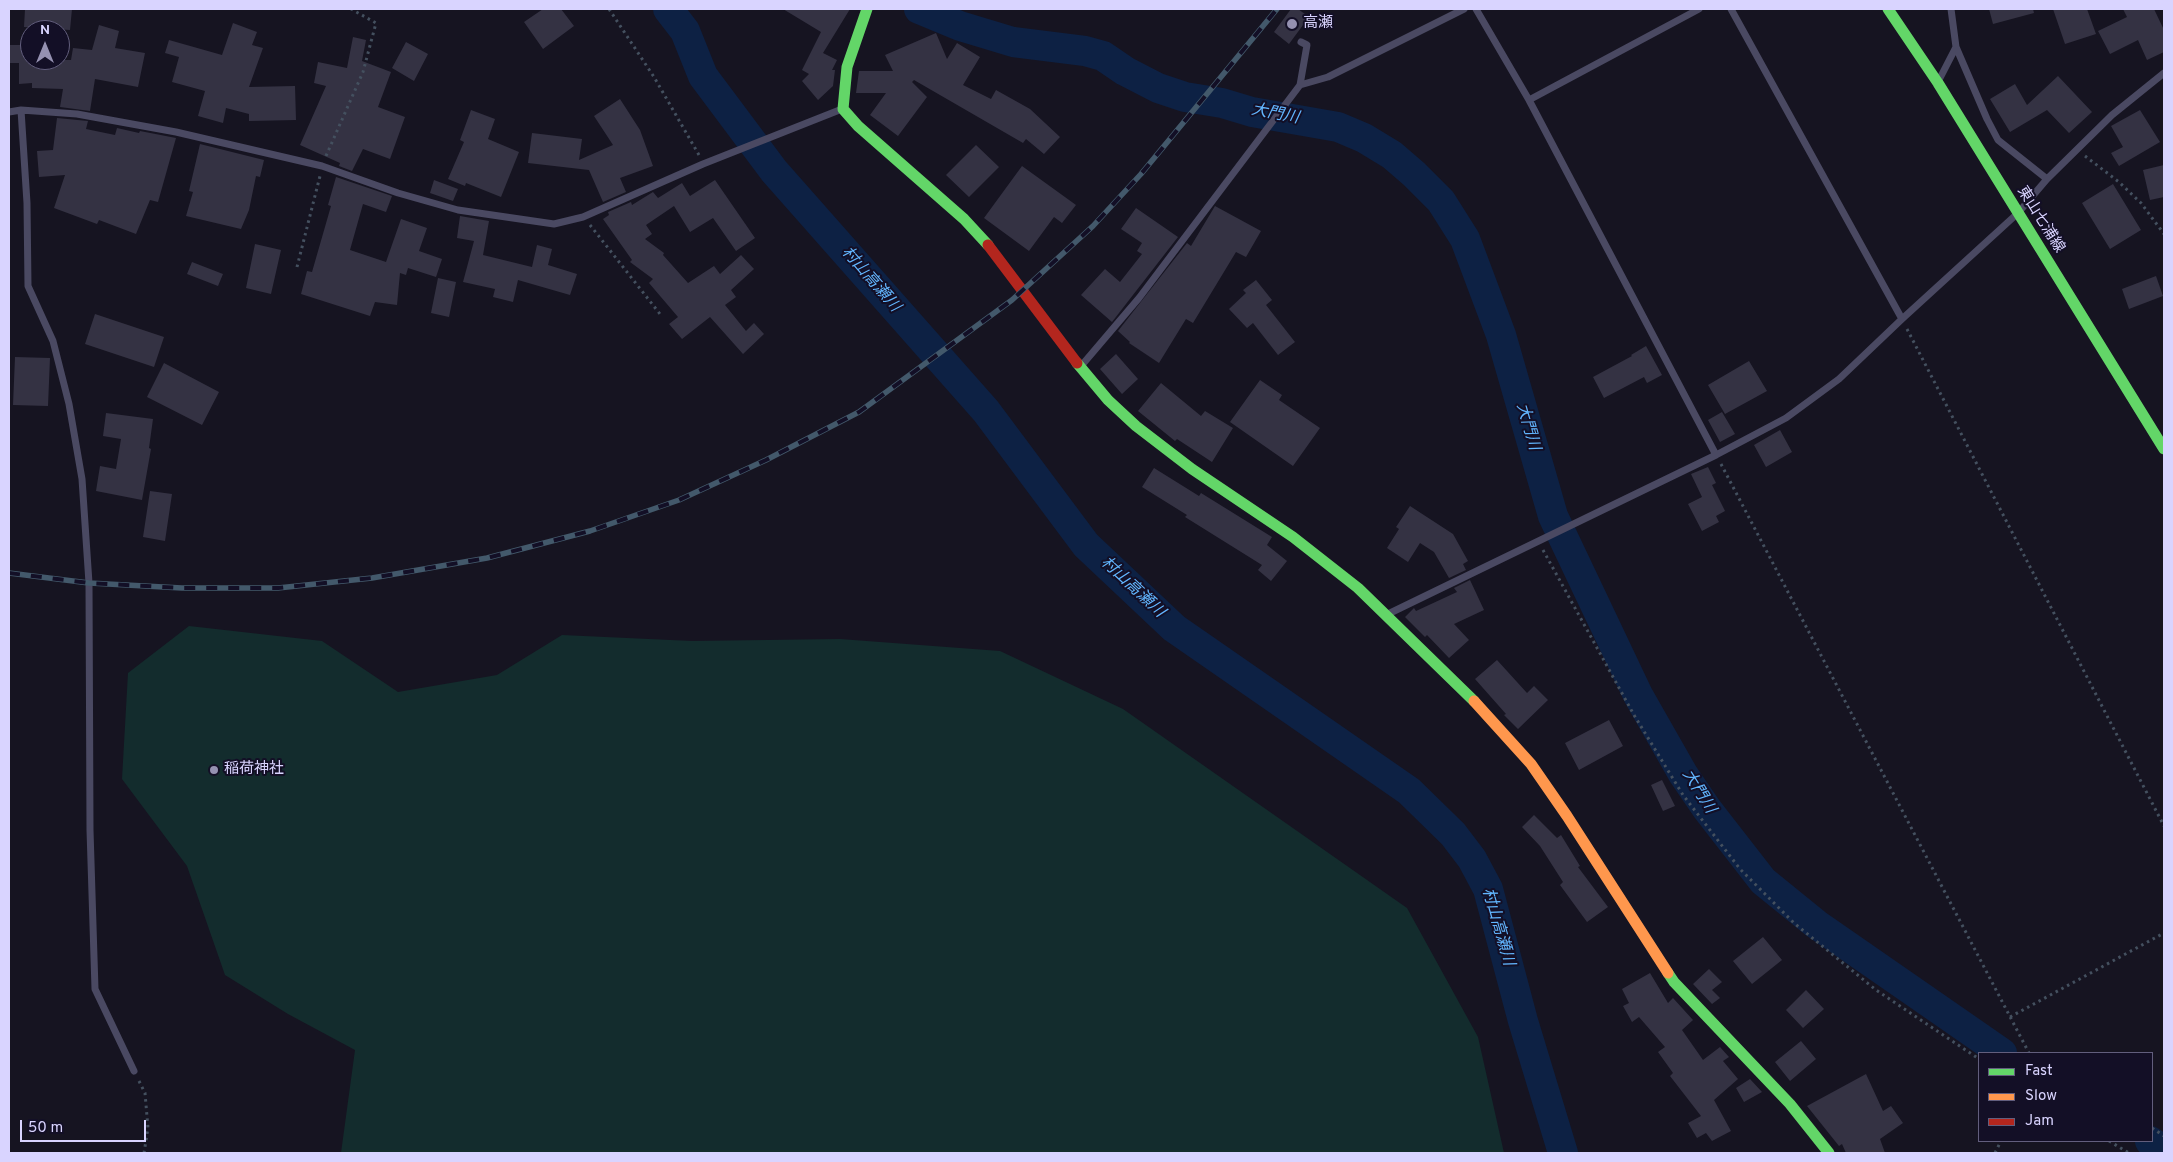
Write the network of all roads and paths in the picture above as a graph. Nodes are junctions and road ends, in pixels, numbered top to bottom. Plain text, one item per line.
1 (351, 9) edge
2 (609, 9) edge
3 (867, 9) edge
4 (1464, 9) edge
5 (1476, 9) edge
6 (1699, 9) edge
7 (1731, 9) edge
8 (1888, 9) edge
9 (1951, 9) edge
10 (1301, 42) dead end
11 (1956, 47) junction
12 (2164, 73) edge
13 (1938, 83) junction
14 (1300, 85) junction
15 (1529, 100) junction
16 (843, 109) junction
17 (21, 110) junction
18 (9, 112) edge
19 (2077, 149) junction
20 (704, 164) junction
21 (322, 166) junction
22 (2047, 179) junction
23 (2018, 213) junction
24 (583, 217) junction
25 (2164, 234) edge
26 (297, 267) dead end
27 (660, 314) dead end
28 (1902, 319) junction
29 (1080, 367) junction
30 (2164, 449) edge
31 (1716, 455) junction
32 (1539, 542) junction
33 (1387, 615) junction
34 (2164, 826) edge
35 (2164, 932) edge
36 (2010, 1017) junction
37 (2028, 1052) edge
38 (1978, 1058) edge
39 (134, 1071) joint
40 (2153, 1129) edge
41 (2164, 1136) edge
42 (2111, 1142) edge
43 (144, 1153) edge
44 (1829, 1153) edge
45 (2129, 1153) edge

1 - 21 path
2 - 20 path
3 - 16 street
4 - 14 lane
5 - 15 lane
6 - 15 lane
7 - 28 lane
8 - 13 street, 東山七浦線
9 - 11 lane
10 - 14 lane
11 - 13 lane
11 - 22 lane
12 - 19 lane
13 - 23 street, 東山七浦線
14 - 29 lane
15 - 31 lane
16 - 20 lane
16 - 29 street
17 - 18 lane
17 - 21 lane
17 - 39 lane
19 - 22 lane
19 - 25 path
20 - 24 lane
21 - 24 lane
21 - 26 path
22 - 23 lane
23 - 28 lane
23 - 30 street, 東山七浦線
24 - 27 path
28 - 31 lane
28 - 34 path
29 - 33 street
31 - 32 lane
31 - 36 path
32 - 33 lane
32 - 38 path
33 - 44 street
35 - 36 path
36 - 37 path
39 - 43 path
40 - 41 path
42 - 45 path

